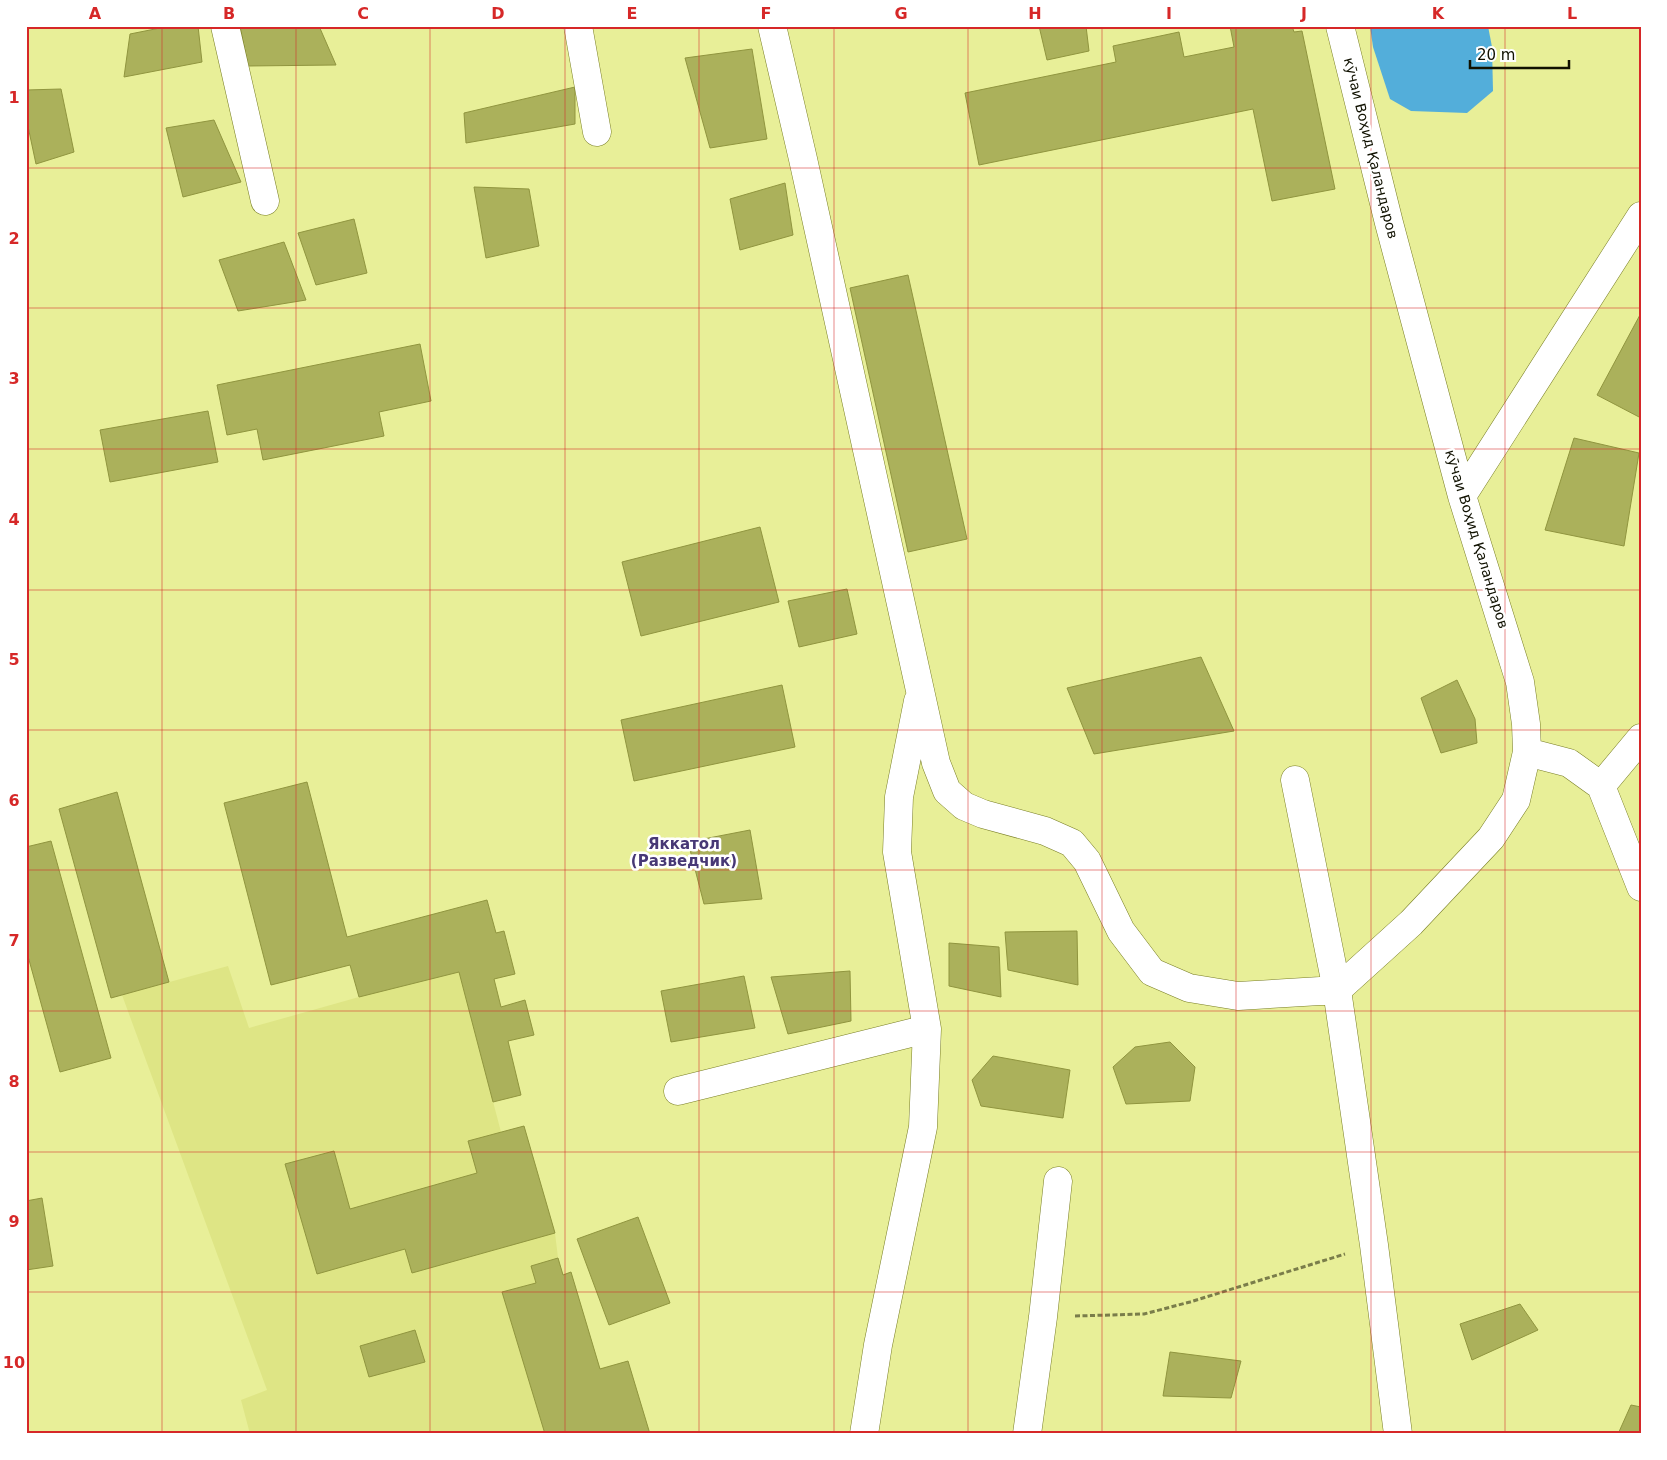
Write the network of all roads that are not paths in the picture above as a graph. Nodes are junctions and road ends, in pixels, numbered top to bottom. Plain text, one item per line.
1 (224, 26) edge
2 (578, 26) edge
3 (772, 26) edge
4 (1340, 26) edge
5 (597, 132) dead end
6 (265, 201) dead end
7 (1641, 216) edge
8 (1462, 496) junction
9 (920, 689) junction
10 (1641, 738) edge
11 (1527, 752) junction
12 (1295, 780) dead end
13 (1601, 786) junction
14 (1641, 887) edge
15 (1337, 990) junction
16 (927, 1029) junction
17 (678, 1091) dead end
18 (1058, 1181) dead end
19 (864, 1434) edge
20 (1027, 1434) edge
21 (1398, 1434) edge

1 - 6 street
2 - 5 street
3 - 9 street
4 - 8 street, кӯчаи Воҳид Қаландаров
7 - 8 street
8 - 11 street, кӯчаи Воҳид Қаландаров
9 - 15 street
9 - 16 street
10 - 13 street
11 - 13 street
11 - 15 street, кӯчаи Воҳид Қаландаров
12 - 15 street
13 - 14 street
15 - 21 street
16 - 17 street
16 - 19 street
18 - 20 street

